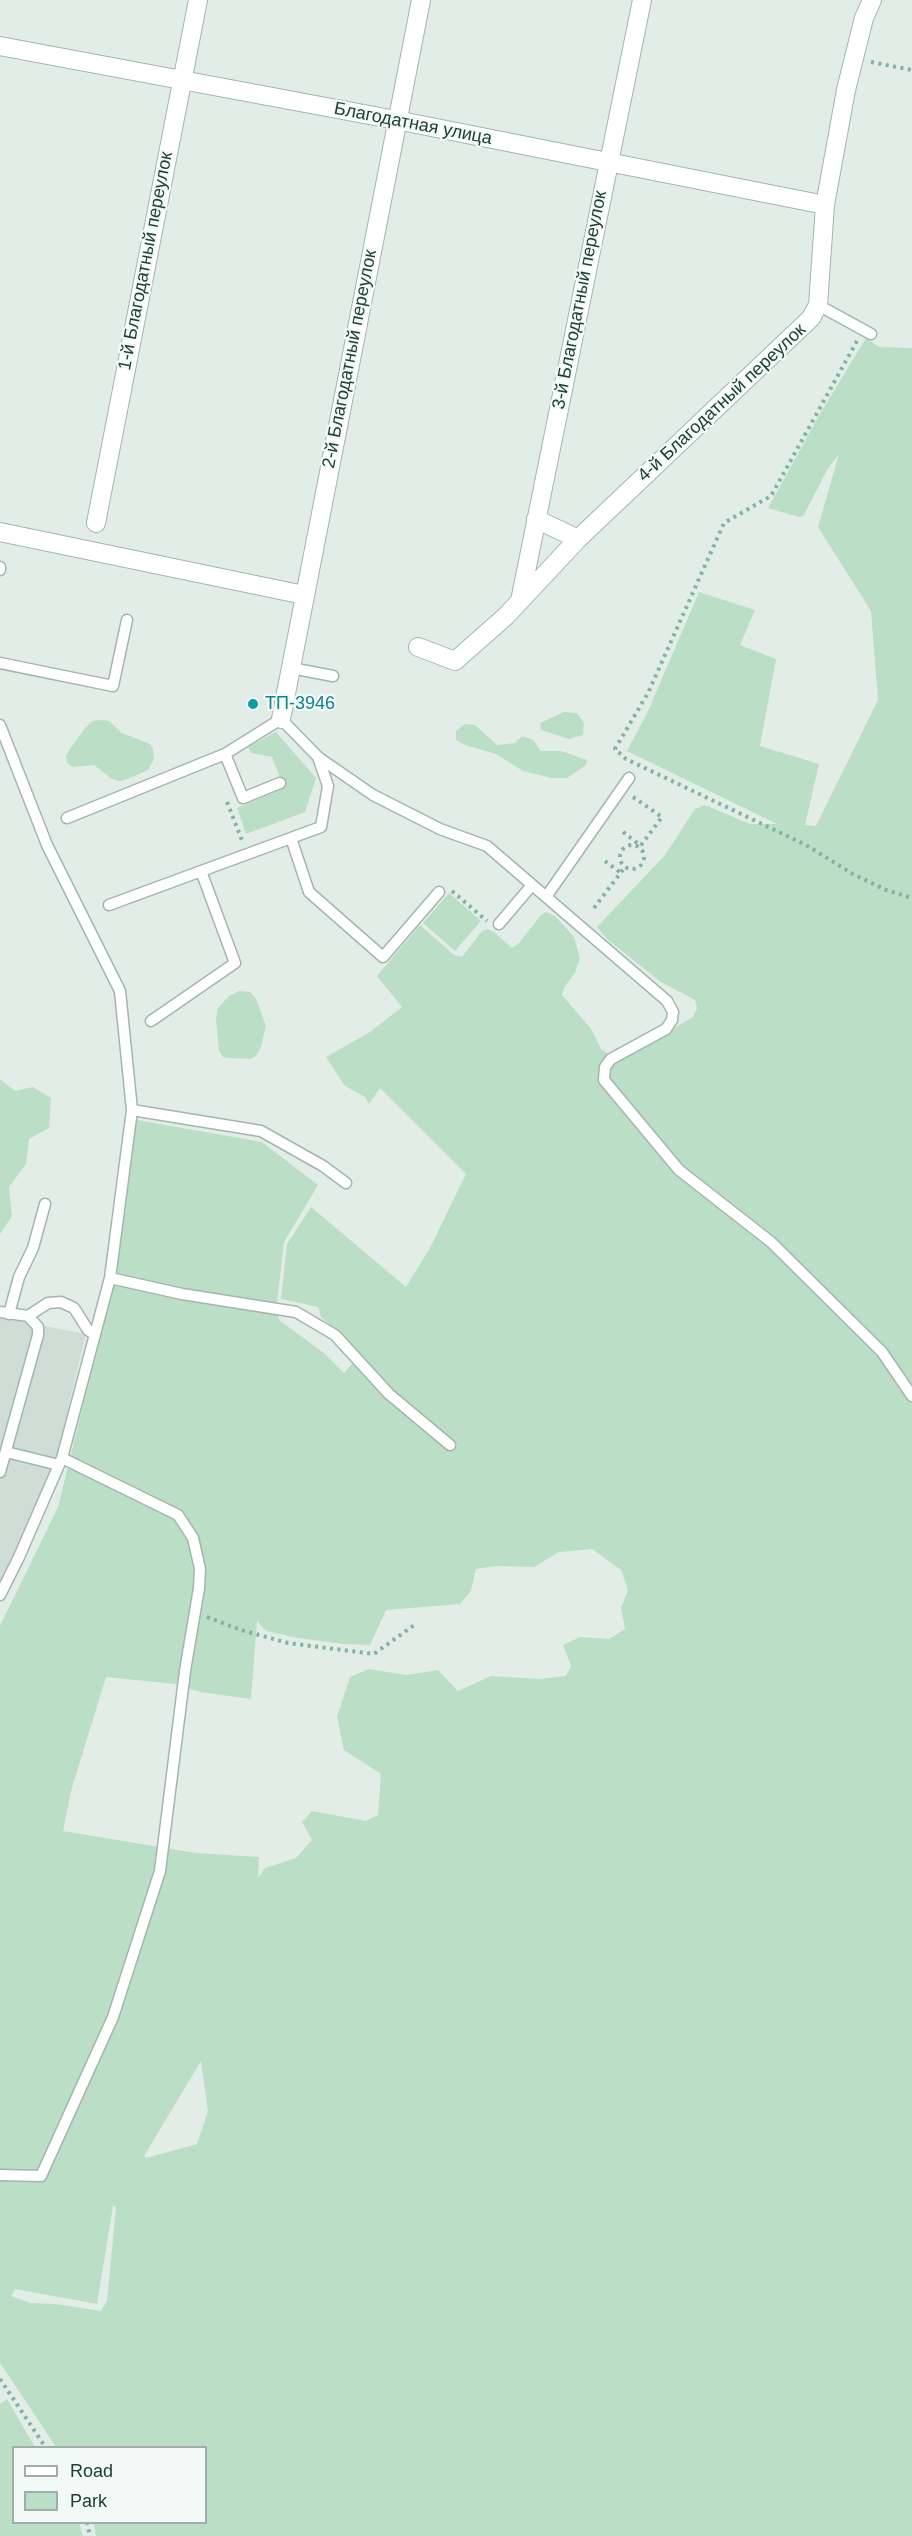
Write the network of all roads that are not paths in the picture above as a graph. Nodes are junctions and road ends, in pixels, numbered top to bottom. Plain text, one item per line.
1 (198, 0) edge
2 (421, 0) edge
3 (642, 0) edge
4 (872, 0) edge
5 (0, 46) edge
6 (181, 80) junction
7 (396, 120) junction
8 (608, 163) junction
9 (825, 205) junction
10 (818, 305) junction
11 (867, 332) road end
12 (536, 519) junction
13 (96, 523) dead end
14 (0, 532) edge
15 (578, 539) junction
16 (304, 595) junction
17 (520, 601) junction
18 (127, 620) dead end
19 (418, 647) dead end
20 (0, 663) edge
21 (291, 668) junction
22 (333, 676) dead end
23 (281, 719) junction
24 (0, 725) edge
25 (225, 754) junction
26 (318, 757) junction
27 (629, 778) dead end
28 (280, 783) dead end
29 (66, 818) dead end
30 (291, 837) junction
31 (201, 871) junction
32 (532, 885) junction
33 (439, 892) road end
34 (546, 897) junction
35 (109, 905) dead end
36 (499, 924) road end
37 (151, 1021) dead end
38 (132, 1110) junction
39 (346, 1183) dead end
40 (45, 1204) dead end
41 (110, 1278) junction
42 (5, 1313) edge
43 (27, 1316) junction
44 (94, 1335) junction
45 (912, 1395) edge
46 (450, 1445) dead end
47 (6, 1452) junction
48 (61, 1462) junction
49 (0, 1472) edge
50 (0, 1595) edge
51 (0, 2175) edge

1 - 6 street, 1-й Благодатный переулок
2 - 7 street, 2-й Благодатный переулок
3 - 8 street, 3-й Благодатный переулок
4 - 9 street, 4-й Благодатный переулок
5 - 6 street, Благодатная улица
6 - 7 street, Благодатная улица
6 - 13 street, 1-й Благодатный переулок
7 - 8 street, Благодатная улица
7 - 16 street, 2-й Благодатный переулок
8 - 9 street, Благодатная улица
8 - 12 street, 3-й Благодатный переулок
9 - 10 street, 4-й Благодатный переулок
10 - 11 lane
10 - 15 street, 4-й Благодатный переулок
12 - 15 street
12 - 17 street, 3-й Благодатный переулок
14 - 16 street
15 - 17 street, 4-й Благодатный переулок
16 - 21 street, 2-й Благодатный переулок
17 - 19 street, 4-й Благодатный переулок
18 - 20 lane
21 - 22 lane
21 - 23 street, 2-й Благодатный переулок
23 - 25 lane
23 - 26 lane
24 - 38 lane
25 - 28 lane
25 - 29 lane
26 - 30 lane
26 - 32 lane
27 - 34 lane
30 - 31 lane
30 - 33 lane
31 - 35 lane
31 - 37 lane
32 - 34 lane
32 - 36 lane
34 - 45 lane
38 - 39 lane
38 - 41 lane
40 - 42 lane
41 - 44 lane
41 - 46 lane
42 - 43 lane
43 - 44 lane
43 - 47 lane
44 - 48 lane
47 - 48 lane
47 - 49 lane
48 - 50 lane
48 - 51 lane

